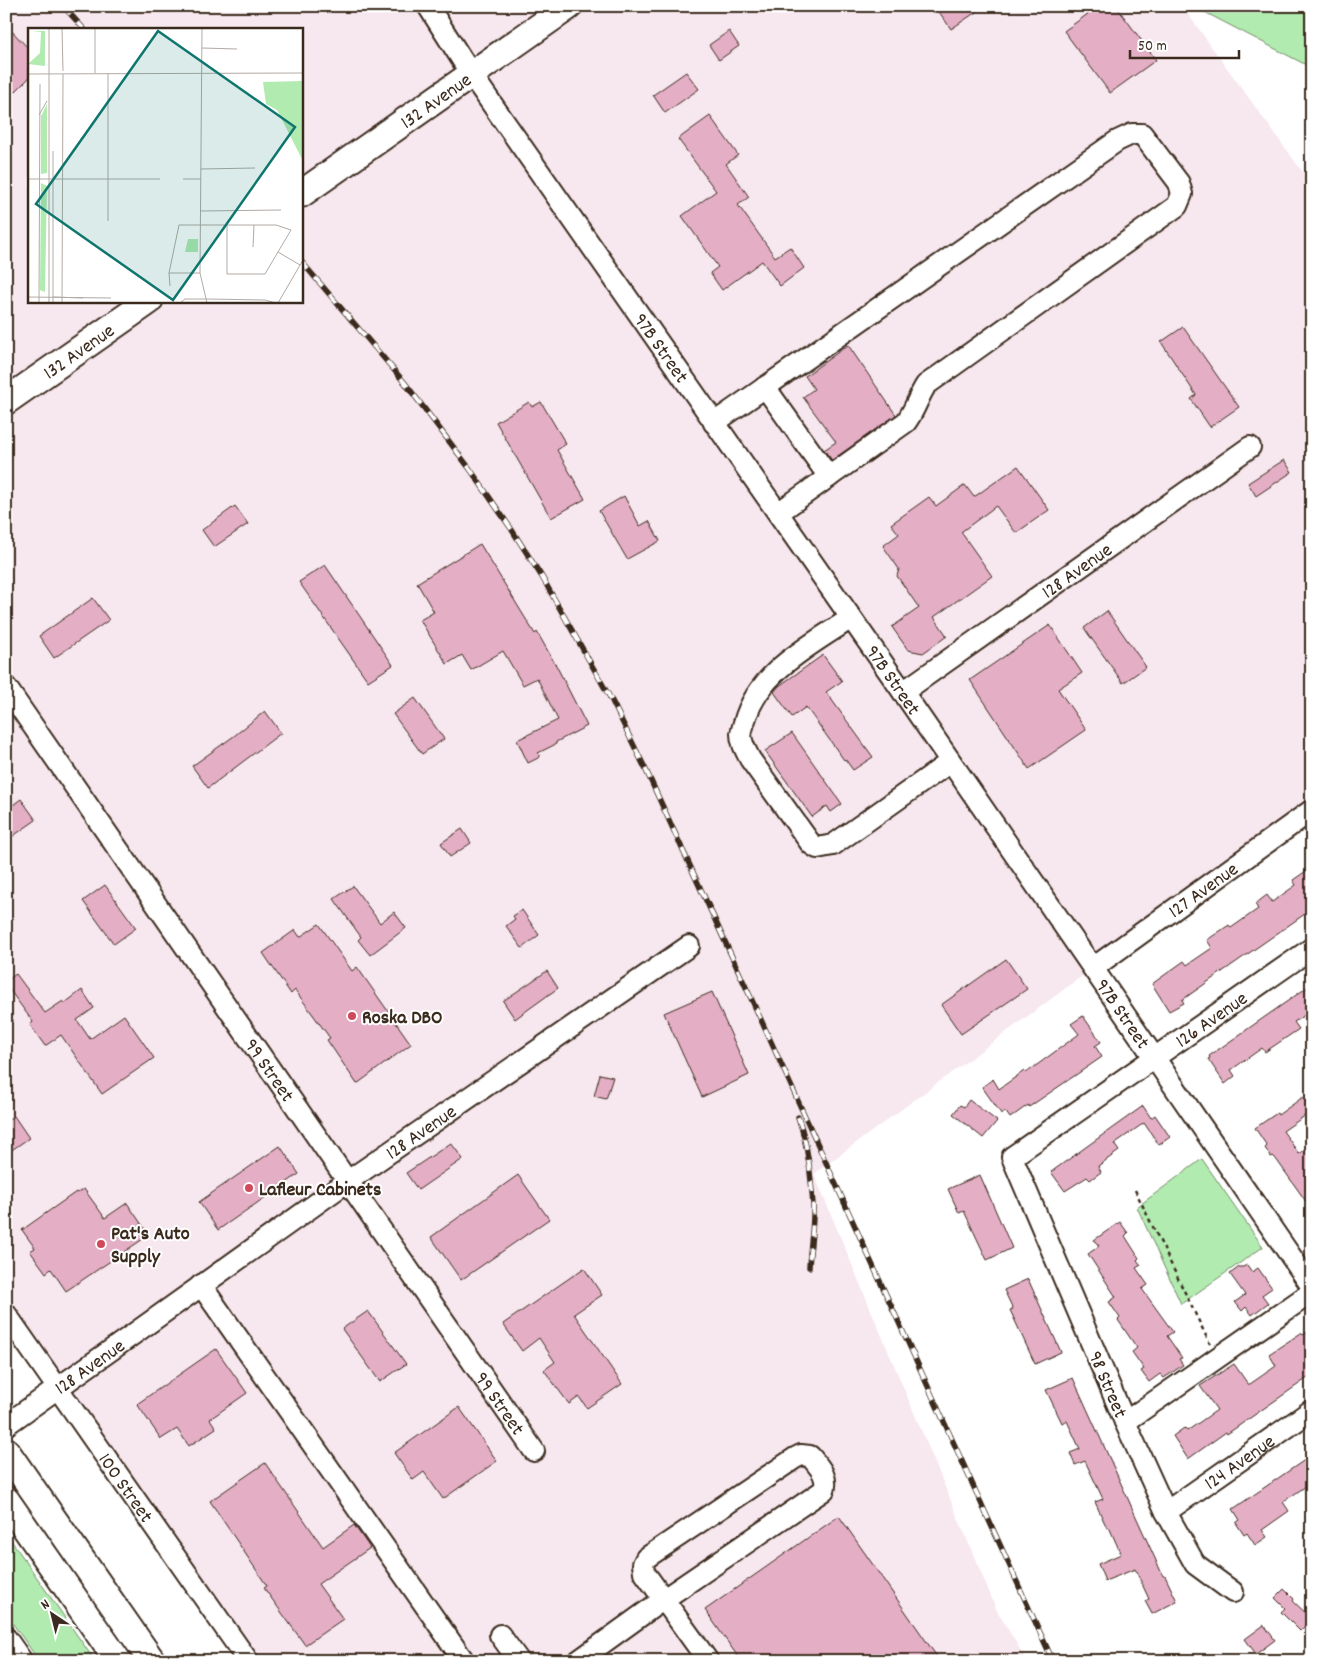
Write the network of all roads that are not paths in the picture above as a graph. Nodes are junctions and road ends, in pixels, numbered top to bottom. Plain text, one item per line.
1 (428, 6) edge
2 (569, 6) edge
3 (471, 74) junction
4 (302, 193) edge
5 (148, 302) edge
6 (765, 387) junction
7 (6, 401) edge
8 (714, 423) junction
9 (1250, 447) dead end
10 (829, 476) junction
11 (778, 513) junction
12 (851, 618) junction
13 (6, 688) edge
14 (903, 692) junction
15 (950, 762) junction
16 (1312, 810) edge
17 (688, 946) dead end
18 (1312, 948) edge
19 (1093, 968) junction
20 (1154, 1057) junction
21 (1012, 1157) joint
22 (348, 1181) junction
23 (202, 1285) junction
24 (1312, 1287) edge
25 (1312, 1292) edge
26 (6, 1314) edge
27 (58, 1388) junction
28 (1312, 1410) edge
29 (1125, 1422) junction
30 (6, 1425) edge
31 (6, 1451) edge
32 (534, 1451) dead end
33 (6, 1500) edge
34 (1166, 1512) junction
35 (1233, 1592) dead end
36 (664, 1599) junction
37 (500, 1635) dead end
38 (6, 1638) edge
39 (22, 1661) edge
40 (118, 1661) edge
41 (152, 1661) edge
42 (248, 1661) edge
43 (464, 1661) edge
44 (519, 1661) edge
45 (578, 1661) edge
46 (708, 1661) edge

1 - 3 street, 97B Street
2 - 3 main road, 132 Avenue
3 - 4 main road, 132 Avenue
3 - 8 street, 97B Street
5 - 7 main road, 132 Avenue
6 - 8 street
6 - 10 street
6 - 10 street
8 - 11 street, 97B Street
9 - 14 street, 128 Avenue
10 - 11 street
11 - 12 street, 97B Street
12 - 14 street, 97B Street
12 - 15 street
13 - 22 street, 99 Street
14 - 15 street, 97B Street
15 - 19 street, 97B Street
16 - 19 street, 127 Avenue
17 - 22 street, 128 Avenue
18 - 20 street, 126 Avenue
19 - 20 street, 97B Street
20 - 21 street, 126 Avenue
20 - 24 street, 97B Street
21 - 29 street, 98 Street
22 - 23 street, 128 Avenue
22 - 32 street, 99 Street
23 - 27 street, 128 Avenue
23 - 43 street
25 - 29 street
26 - 27 street, 100 Street
27 - 30 street, 128 Avenue
27 - 42 street, 100 Street
28 - 34 street, 124 Avenue
29 - 34 street, 98 Street
31 - 41 main road
33 - 40 main road
34 - 35 street, 98 Street
36 - 36 street
36 - 45 street
36 - 46 street
37 - 44 street
38 - 39 street

